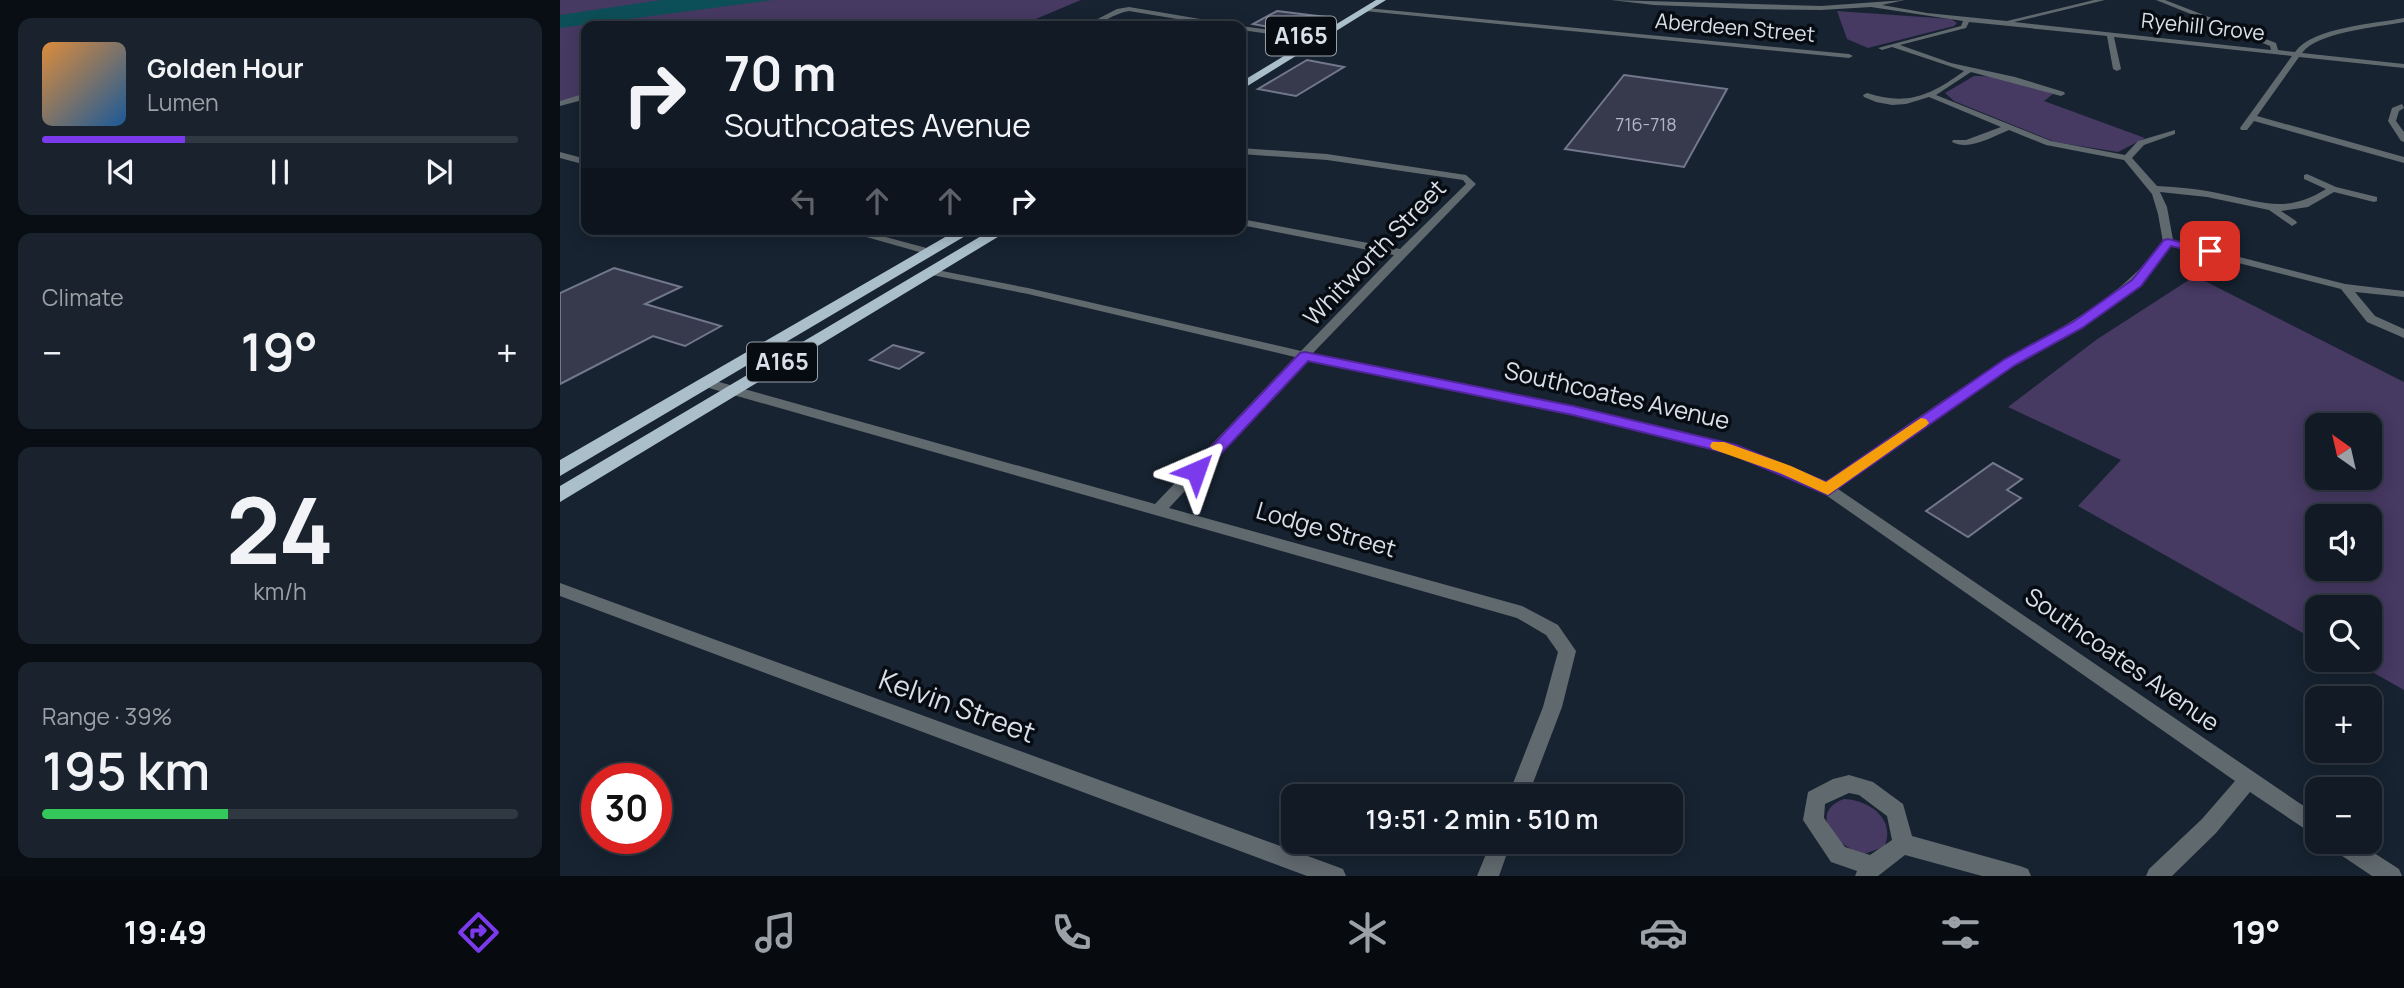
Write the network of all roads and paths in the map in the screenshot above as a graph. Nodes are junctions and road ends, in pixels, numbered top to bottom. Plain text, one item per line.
1 (1360, 0) edge
2 (1382, 0) edge
3 (1614, 0) edge
4 (1841, 0) edge
5 (1902, 0) edge
6 (2102, 0) edge
7 (2160, 0) edge
8 (1874, 6) junction
9 (1860, 7) junction
10 (1347, 8) dead end
11 (1367, 10) junction
12 (1967, 19) junction
13 (2404, 20) edge
14 (1097, 21) edge
15 (1200, 21) edge
16 (2390, 22) junction
17 (2002, 23) junction
18 (2404, 27) edge
19 (1246, 29) edge
20 (1312, 29) dead end
21 (2110, 34) junction
22 (1301, 36) junction
23 (1289, 43) dead end
24 (1892, 45) junction
25 (1882, 48) dead end
26 (2276, 52) junction
27 (2295, 54) junction
28 (1849, 56) dead end
29 (2404, 66) edge
30 (2117, 69) dead end
31 (1968, 71) junction
32 (1246, 84) edge
33 (2061, 94) dead end
34 (1867, 95) dead end
35 (1930, 95) junction
36 (581, 98) edge
37 (576, 99) junction
38 (581, 100) edge
39 (560, 104) edge
40 (2402, 106) dead end
41 (2250, 117) junction
42 (2009, 127) junction
43 (2159, 127) dead end
44 (2244, 128) dead end
45 (2172, 132) junction
46 (2185, 137) dead end
47 (2404, 139) edge
48 (1956, 142) dead end
49 (1967, 144) junction
50 (1985, 150) dead end
51 (1246, 151) edge
52 (560, 155) edge
53 (2127, 158) junction
54 (2404, 160) edge
55 (581, 161) edge
56 (2307, 177) dead end
57 (2153, 189) junction
58 (2333, 189) junction
59 (2374, 199) dead end
60 (2274, 211) junction
61 (1246, 223) edge
62 (2292, 223) dead end
63 (866, 235) edge
64 (960, 235) edge
65 (994, 235) edge
66 (2168, 242) junction
67 (930, 252) junction
68 (1403, 253) junction
69 (932, 272) junction
70 (2345, 287) junction
71 (2404, 294) edge
72 (2404, 334) edge
73 (1305, 356) junction
74 (707, 383) junction
75 (734, 391) junction
76 (560, 469) edge
77 (1828, 489) junction
78 (560, 495) edge
79 (1159, 509) junction
80 (560, 590) edge
81 (2248, 780) junction
82 (1523, 784) edge
83 (2305, 819) edge
84 (1903, 844) junction
85 (1496, 854) edge
86 (2357, 854) edge
87 (1869, 871) edge
88 (1335, 876) edge
89 (1488, 876) edge
90 (2020, 876) edge
91 (2157, 876) edge
92 (2391, 876) edge

1 - 10 highway, A165
2 - 11 highway, A165
3 - 9 street
4 - 9 street
5 - 8 street
6 - 17 street
7 - 26 street
8 - 9 street
8 - 12 street, Ryehill Grove
11 - 28 street, Aberdeen Street
11 - 32 highway, A165
12 - 17 street, Ryehill Grove
12 - 24 street
13 - 16 street
14 - 15 street
16 - 18 street
16 - 27 street
17 - 21 street, Ryehill Grove
19 - 22 street
20 - 22 highway, A165
21 - 26 street, Ryehill Grove
21 - 30 street
22 - 23 highway, A165
24 - 25 street
24 - 31 street
26 - 27 street, Ryehill Grove
27 - 29 street, Ryehill Grove
27 - 41 street
31 - 33 street
31 - 35 street
34 - 35 street
35 - 42 street
36 - 37 street
37 - 38 street
37 - 39 street
40 - 47 street
41 - 44 street
41 - 54 street
42 - 49 street
42 - 53 street
43 - 45 street
45 - 46 street
45 - 53 street
48 - 49 street
49 - 50 street
51 - 68 street, Whitworth Street
52 - 55 street
53 - 57 street
56 - 58 street
57 - 60 street
57 - 66 street
58 - 59 street
58 - 60 street
60 - 62 street
61 - 68 street
63 - 67 street
64 - 67 highway, A165
65 - 69 highway, A165
66 - 70 street
66 - 77 street
67 - 74 highway, A165
68 - 73 street, Whitworth Street
69 - 73 street, Southcoates Avenue
69 - 75 highway, A165
70 - 71 street
70 - 72 street
73 - 77 street, Southcoates Avenue
73 - 79 street, Whitworth Street
74 - 75 street, Lodge Street
74 - 76 highway, A165
75 - 78 highway, A165
75 - 79 street, Lodge Street
77 - 81 street, Southcoates Avenue
79 - 82 street, Lodge Street
80 - 88 street, Kelvin Street
81 - 83 street, Southcoates Avenue
81 - 91 street
84 - 87 street
84 - 87 street
84 - 90 street
85 - 89 street
86 - 92 street

